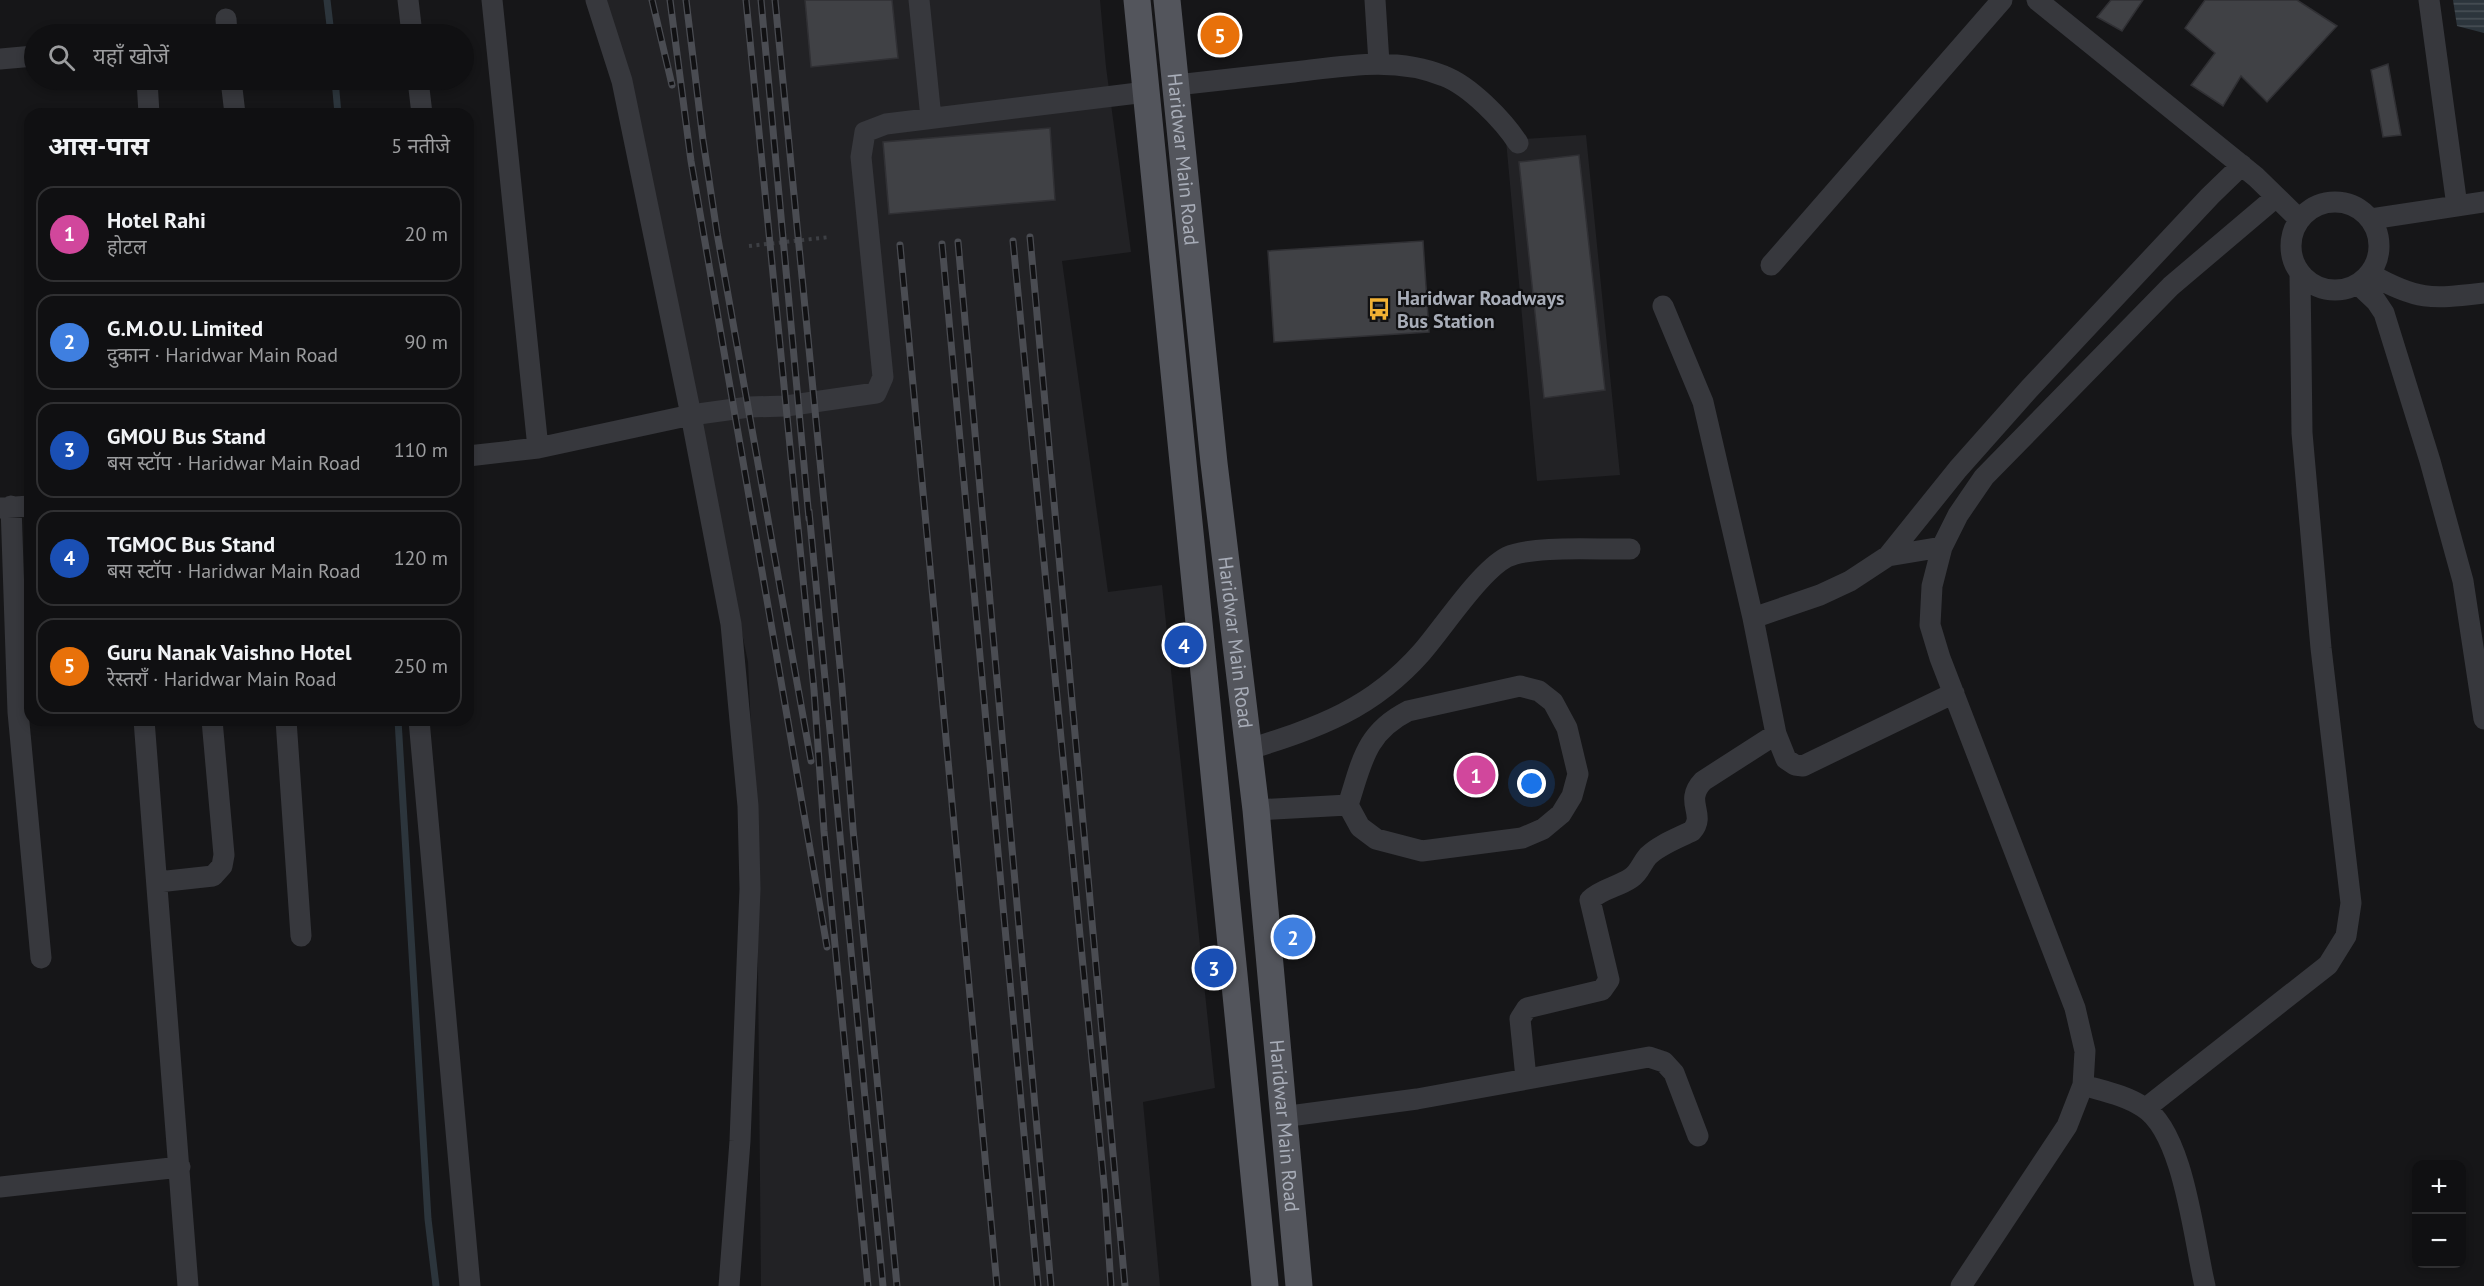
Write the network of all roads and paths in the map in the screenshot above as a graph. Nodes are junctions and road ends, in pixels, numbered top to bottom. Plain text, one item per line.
1 (408, 0) edge
2 (492, 0) edge
3 (596, 0) edge
4 (919, 0) edge
5 (1137, 0) edge
6 (1167, 0) edge
7 (1375, 0) edge
8 (2002, 0) edge
9 (2037, 0) edge
10 (2429, 0) edge
11 (411, 24) edge
12 (24, 57) edge
13 (0, 59) edge
14 (1379, 63) junction
15 (1175, 85) junction
16 (148, 90) edge
17 (232, 90) edge
18 (419, 90) edge
19 (1146, 92) junction
20 (149, 108) edge
21 (233, 108) edge
22 (421, 108) edge
23 (931, 118) junction
24 (1518, 143) dead end
25 (2242, 165) junction
26 (1186, 195) junction
27 (2276, 197) junction
28 (1156, 198) junction
29 (2484, 202) edge
30 (2457, 206) junction
31 (2299, 219) junction
32 (2371, 219) junction
33 (830, 237) dead end
34 (749, 246) dead end
35 (1771, 265) dead end
36 (2300, 274) junction
37 (2364, 279) junction
38 (2481, 293) edge
39 (1663, 306) dead end
40 (691, 415) junction
41 (538, 448) junction
42 (474, 455) edge
43 (14, 507) edge
44 (1942, 547) junction
45 (1630, 549) dead end
46 (1888, 556) junction
47 (1753, 618) junction
48 (1954, 693) junction
49 (9, 712) edge
50 (2484, 719) edge
51 (145, 726) edge
52 (213, 726) edge
53 (286, 726) edge
54 (420, 726) edge
55 (1776, 734) junction
56 (1250, 749) junction
57 (1348, 805) junction
58 (1256, 810) junction
59 (158, 882) junction
60 (301, 936) dead end
61 (41, 958) dead end
62 (1526, 1078) junction
63 (2083, 1085) junction
64 (2146, 1108) junction
65 (1282, 1117) junction
66 (1698, 1136) dead end
67 (180, 1167) junction
68 (0, 1186) edge
69 (1293, 1223) junction
70 (1259, 1227) junction
71 (188, 1286) edge
72 (470, 1286) edge
73 (729, 1286) edge
74 (1265, 1286) edge
75 (1299, 1286) edge
76 (1961, 1286) edge
77 (2205, 1286) edge

1 - 11 street
2 - 41 street
3 - 40 street
4 - 23 street
5 - 19 main road, Haridwar Main Road
6 - 15 main road, Haridwar Main Road
7 - 14 street
8 - 35 street
9 - 25 street
10 - 30 street
12 - 13 street
14 - 15 street
14 - 24 street
15 - 26 main road, Haridwar Main Road
16 - 20 street
17 - 21 street
18 - 22 street
19 - 23 street
19 - 28 main road, Haridwar Main Road
23 - 40 street
25 - 27 street
25 - 46 street
26 - 28 main road
26 - 56 main road, Haridwar Main Road
27 - 31 street
27 - 44 street
28 - 70 main road, Haridwar Main Road
29 - 30 street
30 - 32 street
31 - 32 street
31 - 36 street
32 - 37 street
33 - 34 path
36 - 37 street
36 - 64 street
37 - 38 street
37 - 50 street
39 - 47 street
40 - 41 street
40 - 73 street
41 - 42 street
43 - 49 street
44 - 46 street
44 - 48 street
45 - 56 street
46 - 47 street
47 - 55 street
48 - 55 street
48 - 63 street
49 - 61 street
51 - 59 street
52 - 59 street
53 - 60 street
54 - 72 street
55 - 62 street
56 - 58 main road, Haridwar Main Road
57 - 57 street
57 - 58 street
58 - 65 main road, Haridwar Main Road
59 - 67 street
62 - 65 street
62 - 66 street
63 - 64 street
63 - 76 street
64 - 77 street
65 - 69 main road, Haridwar Main Road
67 - 68 street
67 - 71 street
69 - 70 main road
69 - 75 main road, Haridwar Main Road
70 - 74 main road, Haridwar Main Road

